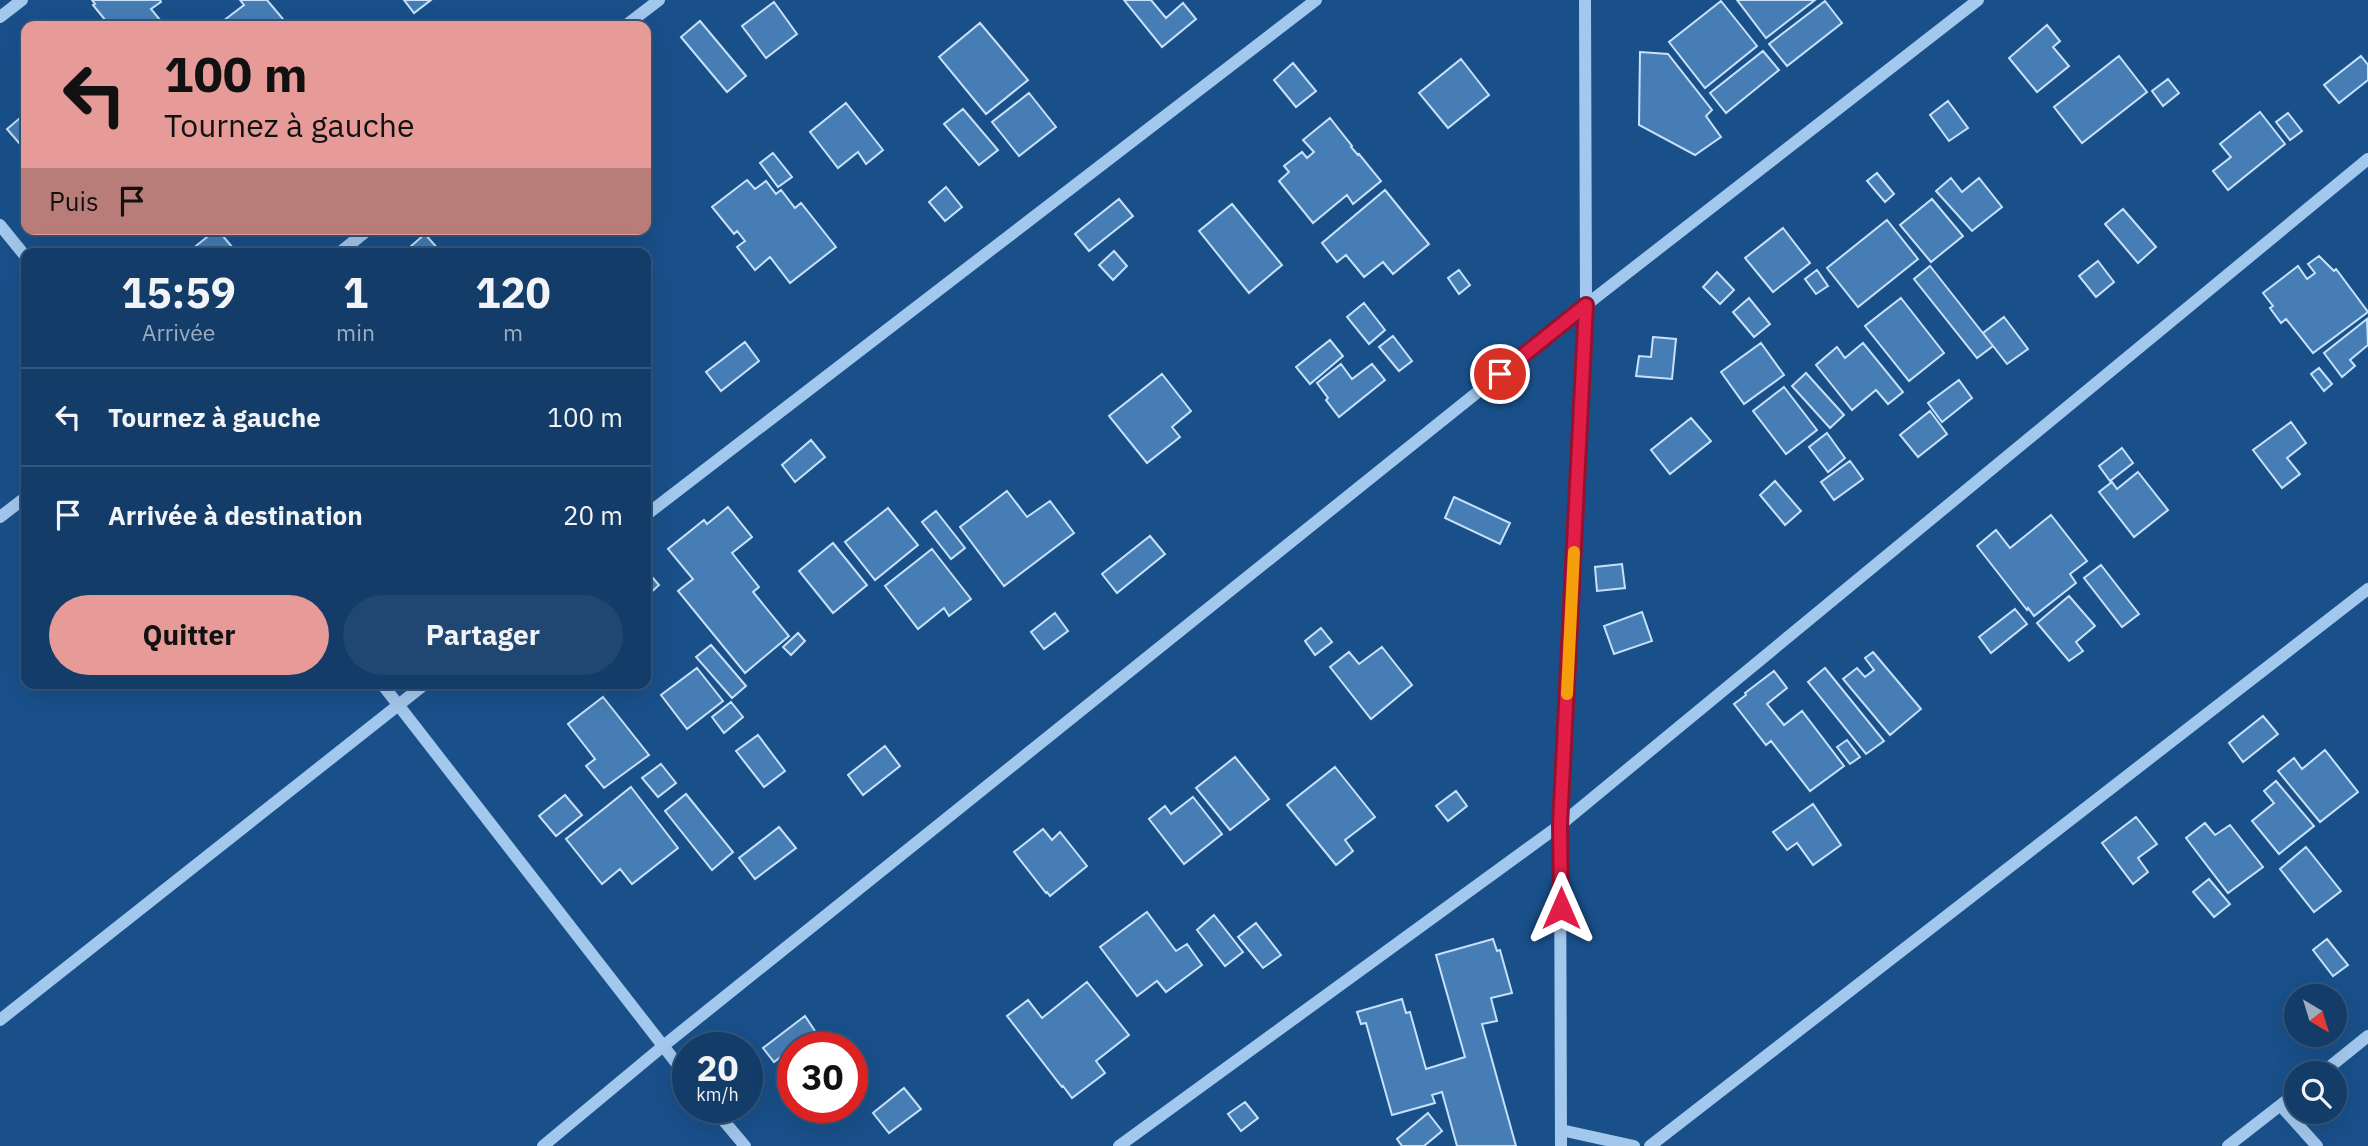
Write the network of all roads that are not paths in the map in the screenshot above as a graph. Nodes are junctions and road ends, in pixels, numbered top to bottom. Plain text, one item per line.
1 (22, 0) edge
2 (659, 0) edge
3 (1316, 0) edge
4 (1585, 0) edge
5 (1978, 0) edge
6 (0, 17) edge
7 (632, 21) edge
8 (2368, 159) edge
9 (0, 225) edge
10 (362, 235) edge
11 (345, 248) edge
12 (21, 251) edge
13 (1586, 305) junction
14 (21, 501) edge
15 (651, 510) edge
16 (0, 517) edge
17 (2368, 589) edge
18 (386, 689) edge
19 (418, 689) edge
20 (398, 704) junction
21 (1560, 825) junction
22 (0, 1020) edge
23 (2368, 1035) edge
24 (662, 1047) junction
25 (672, 1059) edge
26 (2337, 1061) edge
27 (2284, 1103) edge
28 (2281, 1106) junction
29 (726, 1123) edge
30 (1561, 1130) junction
31 (543, 1146) edge
32 (745, 1146) edge
33 (1119, 1146) edge
34 (1561, 1146) edge
35 (1634, 1146) edge
36 (1650, 1146) edge
37 (2228, 1146) edge
38 (2317, 1146) edge

1 - 6 street
2 - 7 street
3 - 15 street
4 - 13 street
5 - 13 street
8 - 21 street
9 - 12 street
10 - 11 street
13 - 21 street
13 - 24 street
14 - 16 street
17 - 36 street
18 - 20 street
19 - 20 street
20 - 22 street
20 - 24 street
21 - 30 street
21 - 33 street
23 - 26 street
24 - 25 street
24 - 31 street
27 - 28 street
28 - 37 street
28 - 38 street
29 - 32 street
30 - 34 street
30 - 35 street

